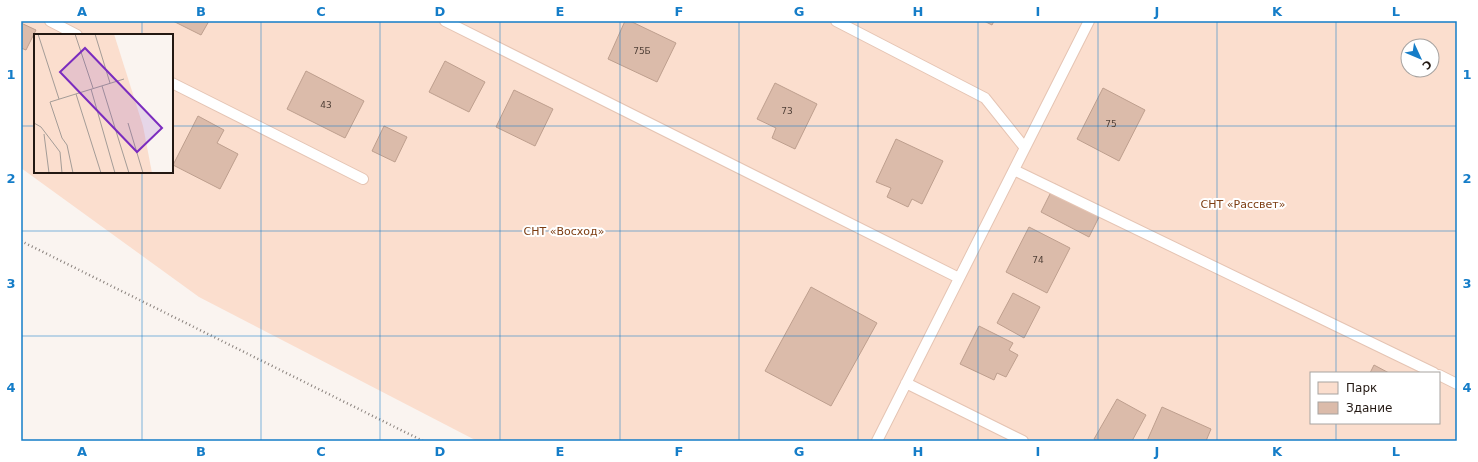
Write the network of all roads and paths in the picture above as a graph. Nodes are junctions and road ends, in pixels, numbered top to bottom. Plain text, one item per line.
1 (50, 21) edge
2 (445, 21) edge
3 (836, 21) edge
4 (1089, 21) edge
5 (76, 34) edge
6 (173, 84) edge
7 (1025, 148) junction
8 (1014, 170) junction
9 (363, 179) dead end
10 (21, 240) edge
11 (959, 278) junction
12 (1432, 372) edge
13 (1440, 376) edge
14 (906, 383) junction
15 (1457, 384) edge
16 (423, 441) edge
17 (877, 441) edge
18 (1023, 441) edge

1 - 5 lane
2 - 11 lane
3 - 7 lane
4 - 7 lane
6 - 9 lane
7 - 8 lane
8 - 11 lane
8 - 12 lane
10 - 16 path
11 - 14 lane
13 - 15 lane
14 - 17 lane
14 - 18 lane

